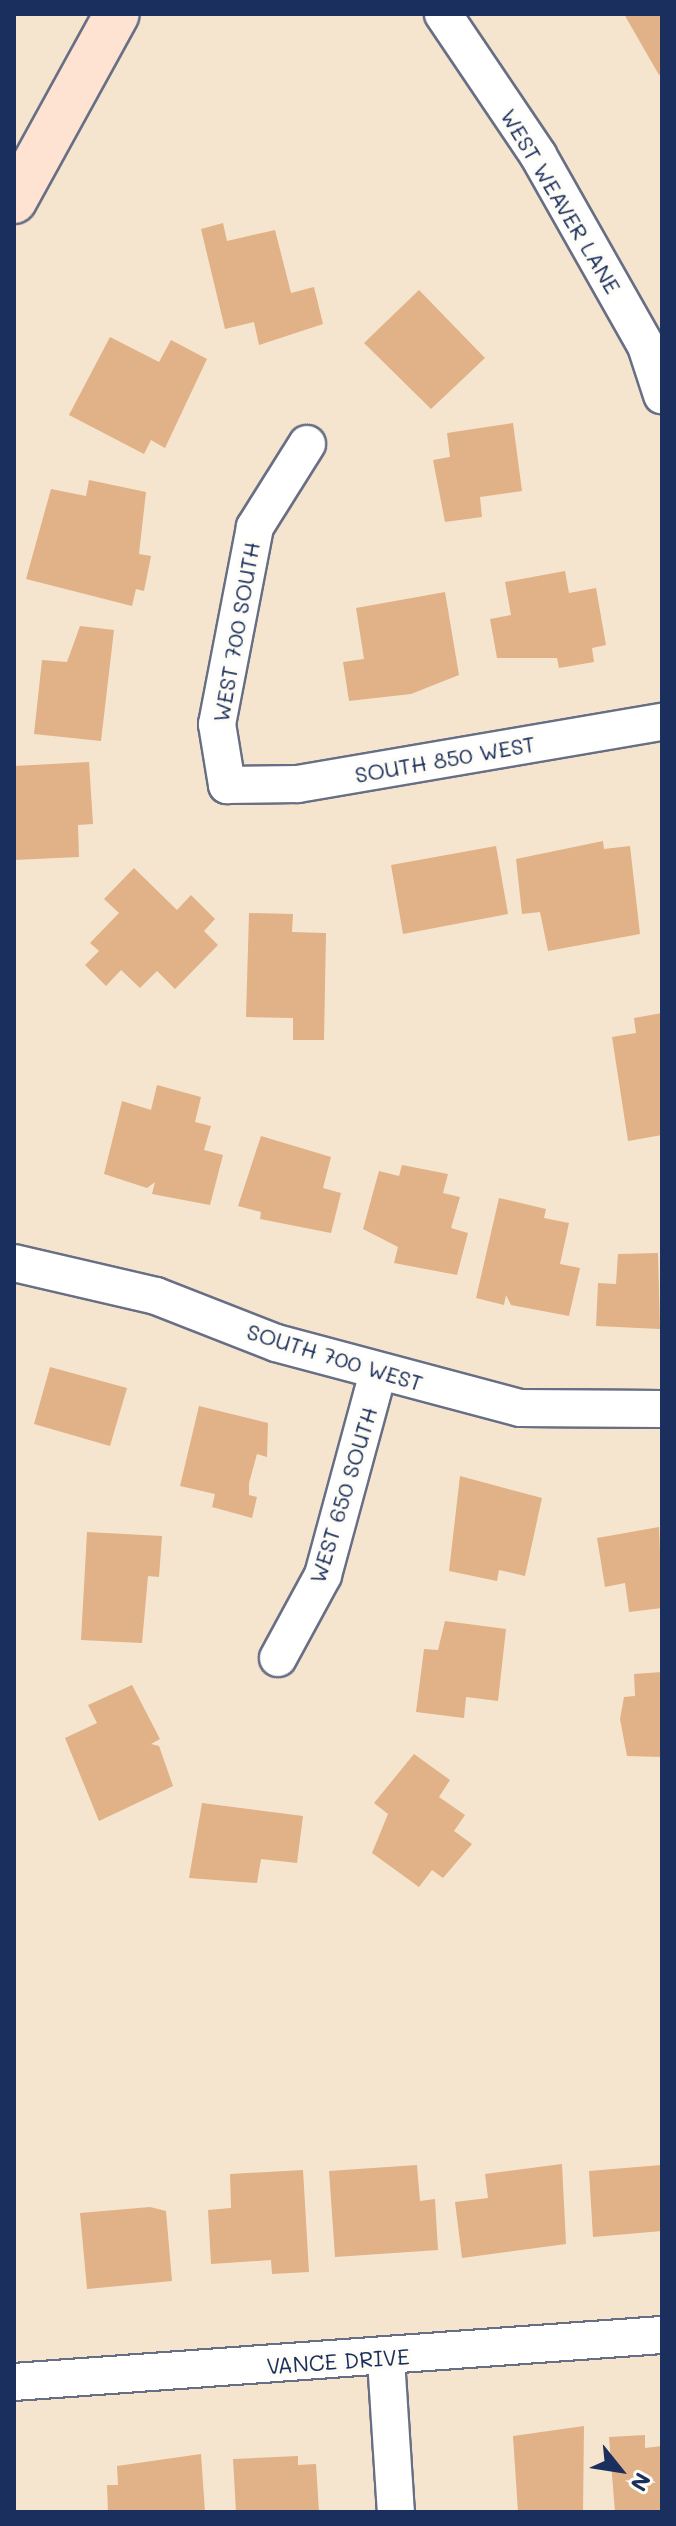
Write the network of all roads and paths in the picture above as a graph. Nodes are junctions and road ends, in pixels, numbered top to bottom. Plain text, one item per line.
1 (117, 14) edge
2 (443, 14) edge
3 (14, 201) edge
4 (662, 395) edge
5 (307, 444) dead end
6 (662, 722) edge
7 (227, 785) joint
8 (14, 1263) edge
9 (378, 1372) junction
10 (662, 1409) edge
11 (278, 1658) dead end
12 (662, 2335) edge
13 (386, 2359) junction
14 (14, 2382) edge
15 (396, 2512) edge

1 - 3 main road
2 - 4 street, WEST WEAVER LANE
5 - 7 street, WEST 700 SOUTH
6 - 7 street, SOUTH 850 WEST
8 - 9 street, SOUTH 700 WEST
9 - 10 street, SOUTH 700 WEST
9 - 11 street, WEST 650 SOUTH
12 - 13 street, VANCE DRIVE
13 - 14 street, VANCE DRIVE
13 - 15 street

